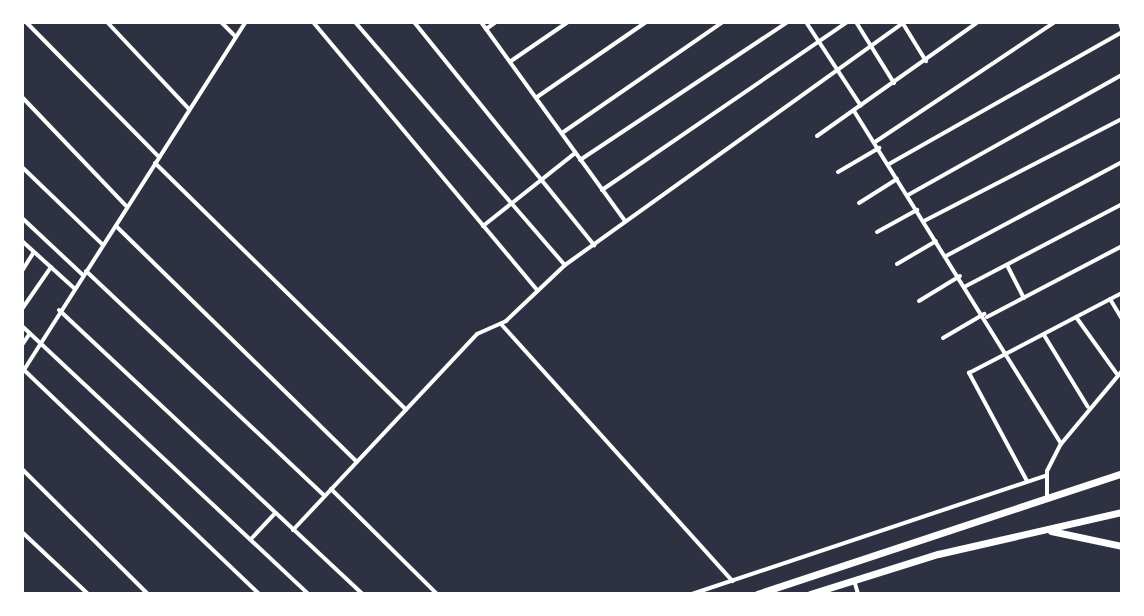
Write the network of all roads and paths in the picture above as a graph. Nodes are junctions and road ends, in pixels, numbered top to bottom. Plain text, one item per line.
1 (26, 22) edge
2 (107, 22) edge
3 (221, 22) edge
4 (246, 22) edge
5 (313, 22) edge
6 (355, 22) edge
7 (414, 22) edge
8 (481, 22) edge
9 (496, 22) edge
10 (568, 22) edge
11 (646, 22) edge
12 (723, 22) edge
13 (788, 22) edge
14 (806, 22) edge
15 (847, 22) edge
16 (856, 22) edge
17 (978, 22) edge
18 (1055, 22) edge
19 (1120, 22) edge
20 (903, 23) edge
21 (486, 29) junction
22 (1122, 30) edge
23 (236, 37) junction
24 (819, 42) junction
25 (872, 48) junction
26 (511, 61) junction
27 (926, 61) junction
28 (839, 73) junction
29 (1122, 75) edge
30 (894, 83) junction
31 (22, 97) edge
32 (537, 97) junction
33 (861, 106) junction
34 (189, 109) junction
35 (854, 111) junction
36 (1122, 119) edge
37 (562, 133) junction
38 (817, 136) dead end
39 (875, 142) junction
40 (879, 148) junction
41 (575, 153) junction
42 (159, 157) junction
43 (580, 160) junction
44 (1122, 162) edge
45 (155, 163) junction
46 (889, 164) junction
47 (22, 167) edge
48 (838, 172) dead end
49 (897, 179) junction
50 (539, 180) junction
51 (602, 190) junction
52 (908, 195) junction
53 (511, 203) junction
54 (859, 203) dead end
55 (1122, 204) edge
56 (127, 207) junction
57 (917, 210) junction
58 (22, 218) edge
59 (924, 221) junction
60 (625, 222) junction
61 (116, 226) junction
62 (483, 226) junction
63 (877, 232) dead end
64 (22, 241) edge
65 (936, 241) junction
66 (103, 245) junction
67 (594, 245) junction
68 (1122, 246) edge
69 (34, 252) junction
70 (946, 256) junction
71 (897, 264) dead end
72 (565, 265) junction
73 (1007, 265) junction
74 (51, 267) junction
75 (22, 271) edge
76 (85, 273) junction
77 (960, 276) junction
78 (966, 286) junction
79 (74, 288) junction
80 (536, 289) junction
81 (1122, 293) edge
82 (1024, 298) junction
83 (1110, 299) junction
84 (919, 301) dead end
85 (22, 309) edge
86 (59, 310) junction
87 (985, 316) junction
88 (1076, 317) junction
89 (1122, 319) edge
90 (501, 324) junction
91 (22, 326) edge
92 (30, 333) junction
93 (1044, 335) junction
94 (943, 338) dead end
95 (40, 341) junction
96 (22, 345) edge
97 (1009, 352) junction
98 (23, 372) edge
99 (1120, 373) edge
100 (1088, 407) junction
101 (406, 410) junction
102 (1061, 444) junction
103 (357, 462) junction
104 (22, 469) edge
105 (1122, 473) edge
106 (1047, 475) junction
107 (1027, 481) junction
108 (331, 489) junction
109 (325, 496) junction
110 (1047, 498) junction
111 (1122, 512) edge
112 (275, 513) junction
113 (293, 530) junction
114 (1049, 530) junction
115 (22, 532) edge
116 (251, 539) junction
117 (1122, 546) edge
118 (854, 580) junction
119 (732, 581) junction
120 (88, 594) edge
121 (148, 594) edge
122 (259, 594) edge
123 (308, 594) edge
124 (362, 594) edge
125 (437, 594) edge
126 (692, 594) edge
127 (757, 594) edge
128 (810, 594) edge
129 (858, 594) edge

1 - 42 street
2 - 34 street
3 - 23 street
4 - 23 street
5 - 62 street
6 - 53 street
7 - 50 street
8 - 21 street
9 - 21 street
10 - 26 street
11 - 32 street
12 - 37 street
13 - 43 street
14 - 24 street
15 - 24 street
16 - 25 street
17 - 27 street
18 - 39 street
19 - 22 street
20 - 25 street
20 - 27 street
21 - 26 street
22 - 46 street
23 - 34 street
24 - 28 street
24 - 51 street
25 - 28 street
25 - 30 street
26 - 32 street
27 - 30 street
28 - 33 street
28 - 60 street
29 - 52 street
30 - 33 street
31 - 56 street
32 - 37 street
33 - 35 street
34 - 42 street
35 - 38 street
35 - 39 street
36 - 59 street
37 - 41 street
39 - 40 street
40 - 46 street
40 - 48 street
41 - 43 street
41 - 50 street
42 - 45 street
43 - 51 street
44 - 70 street
45 - 56 street
45 - 101 street
46 - 49 street
47 - 66 street
49 - 52 street
49 - 54 street
50 - 53 street
50 - 67 street
51 - 60 street
52 - 57 street
53 - 62 street
53 - 72 street
55 - 73 street
56 - 61 street
57 - 59 street
57 - 63 street
58 - 76 street
59 - 65 street
60 - 67 street
61 - 66 street
61 - 103 street
62 - 80 street
64 - 69 street
65 - 70 street
65 - 71 street
66 - 76 street
67 - 72 street
68 - 82 street
69 - 74 street
69 - 75 street
70 - 77 street
72 - 80 street
73 - 78 street
73 - 82 street
74 - 79 street
74 - 85 street
76 - 79 street
76 - 109 street
77 - 78 street
77 - 84 street
78 - 87 street
79 - 86 street
80 - 90 street
81 - 83 street
82 - 87 street
83 - 88 street
83 - 89 street
86 - 95 street
86 - 112 street
87 - 94 street
87 - 97 street
88 - 93 street
88 - 99 street
90 - 101 street
90 - 119 street
91 - 92 street
92 - 95 street
92 - 96 street
93 - 97 street
93 - 100 street
95 - 98 street
95 - 116 street
97 - 102 street
97 - 107 street
98 - 122 street
99 - 100 street
100 - 102 street
101 - 103 street
102 - 106 street
103 - 108 street
104 - 121 street
105 - 110 highway
106 - 107 street
106 - 110 street
107 - 119 street
108 - 109 street
108 - 125 street
109 - 113 street
110 - 127 highway
111 - 114 highway
112 - 113 street
112 - 116 street
113 - 124 street
114 - 117 highway
114 - 118 highway
115 - 120 street
116 - 123 street
118 - 128 highway
118 - 129 street
119 - 126 street

